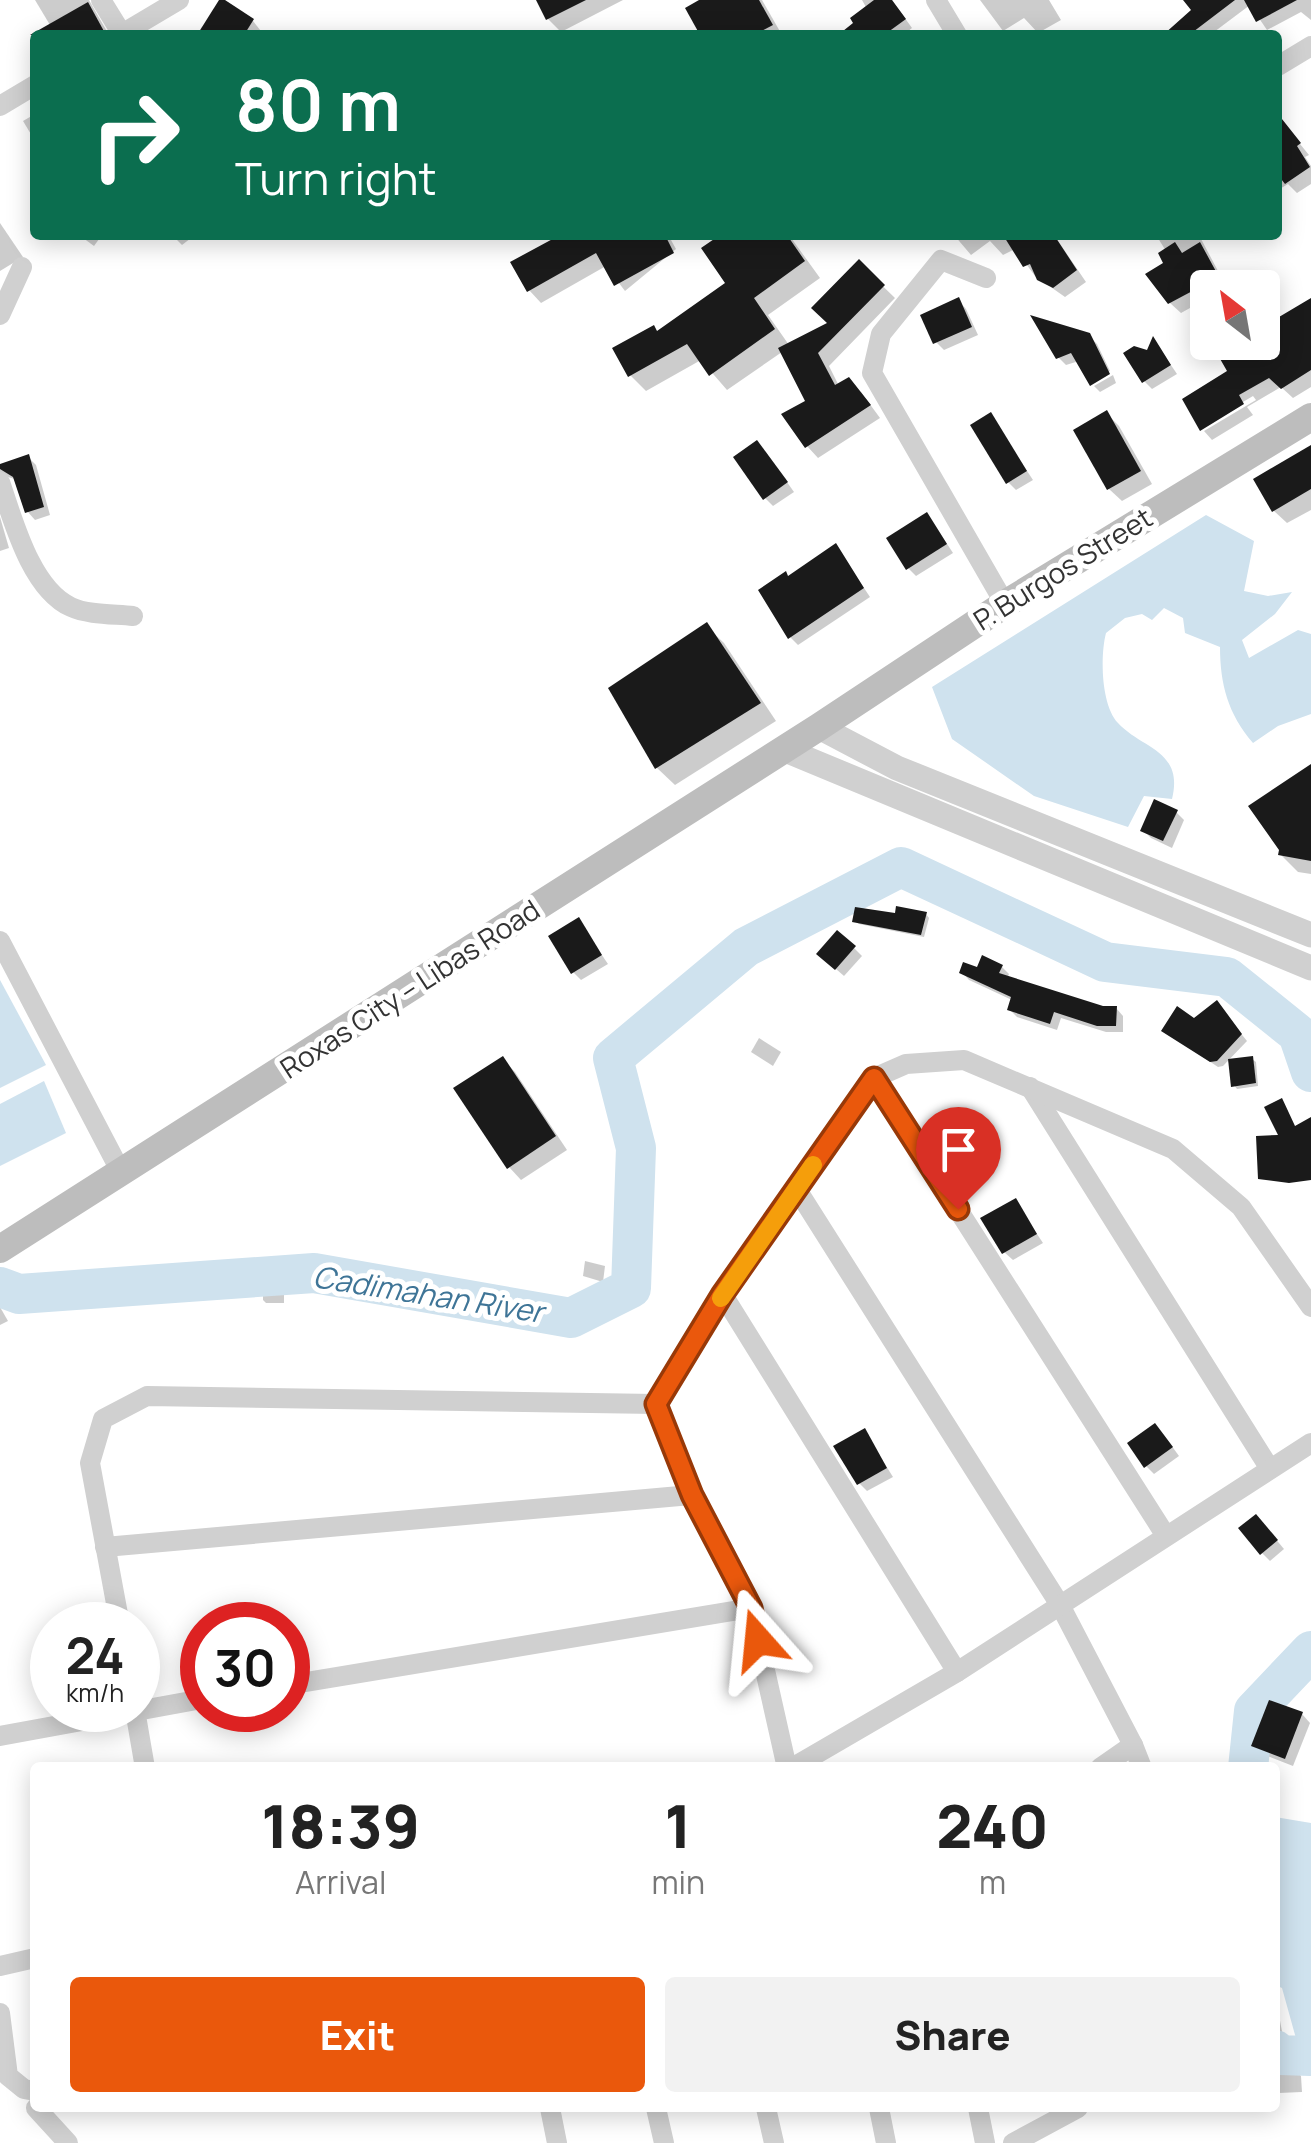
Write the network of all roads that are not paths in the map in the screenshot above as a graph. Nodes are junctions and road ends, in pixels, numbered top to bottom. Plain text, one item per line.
1 (102, 0) edge
2 (179, 0) edge
3 (936, 0) edge
4 (119, 30) edge
5 (128, 30) edge
6 (954, 30) edge
7 (1311, 46) edge
8 (1282, 64) edge
9 (30, 88) edge
10 (0, 106) edge
11 (22, 267) dead end
12 (986, 278) dead end
13 (0, 314) edge
14 (1311, 417) edge
15 (0, 482) edge
16 (1004, 604) junction
17 (133, 616) dead end
18 (818, 727) junction
19 (783, 749) junction
20 (1311, 935) edge
21 (0, 941) edge
22 (1311, 968) edge
23 (874, 1078) junction
24 (1030, 1087) junction
25 (122, 1174) junction
26 (796, 1188) junction
27 (0, 1249) edge
28 (722, 1295) junction
29 (1311, 1307) edge
30 (656, 1404) junction
31 (1311, 1443) edge
32 (1270, 1469) junction
33 (692, 1495) junction
34 (1166, 1536) junction
35 (105, 1547) junction
36 (116, 1602) edge
37 (1060, 1605) junction
38 (751, 1608) junction
39 (957, 1672) junction
40 (310, 1681) edge
41 (30, 1730) edge
42 (139, 1732) edge
43 (0, 1736) edge
44 (1133, 1746) junction
45 (143, 1762) edge
46 (789, 1762) edge
47 (800, 1762) edge
48 (1109, 1762) edge
49 (1140, 1762) edge
50 (30, 1959) edge
51 (0, 1966) edge
52 (0, 2013) edge
53 (8, 2076) junction
54 (30, 2090) edge
55 (30, 2100) edge
56 (40, 2112) edge
57 (551, 2112) edge
58 (657, 2112) edge
59 (767, 2112) edge
60 (880, 2112) edge
61 (979, 2112) edge
62 (1071, 2112) edge
63 (68, 2143) edge
64 (557, 2143) edge
65 (664, 2143) edge
66 (774, 2143) edge
67 (886, 2143) edge
68 (985, 2143) edge
69 (1013, 2143) edge

1 - 4 street
2 - 5 street
3 - 6 street
7 - 8 street
9 - 10 street
11 - 13 street
12 - 16 street
14 - 16 main road, P. Burgos Street
15 - 17 street
16 - 18 main road, P. Burgos Street
18 - 19 main road, Roxas City – Libas Road
18 - 20 street
19 - 22 street
19 - 25 main road, Roxas City – Libas Road
21 - 25 street
23 - 24 street
23 - 26 street
23 - 34 street
24 - 29 street
24 - 32 street
25 - 27 main road, Roxas City – Libas Road
26 - 28 street
26 - 37 street
28 - 30 street
28 - 39 street
30 - 33 street
30 - 35 street
31 - 32 street
32 - 34 street
33 - 35 street
33 - 38 street
34 - 37 street
35 - 36 street
37 - 39 street
37 - 44 street
38 - 40 street
38 - 46 street
39 - 47 street
41 - 43 street
42 - 45 street
44 - 48 street
44 - 49 street
50 - 51 street
52 - 53 street
53 - 54 street
53 - 55 street
56 - 63 street
57 - 64 street
58 - 65 street
59 - 66 street
60 - 67 street
61 - 68 street
62 - 69 street

